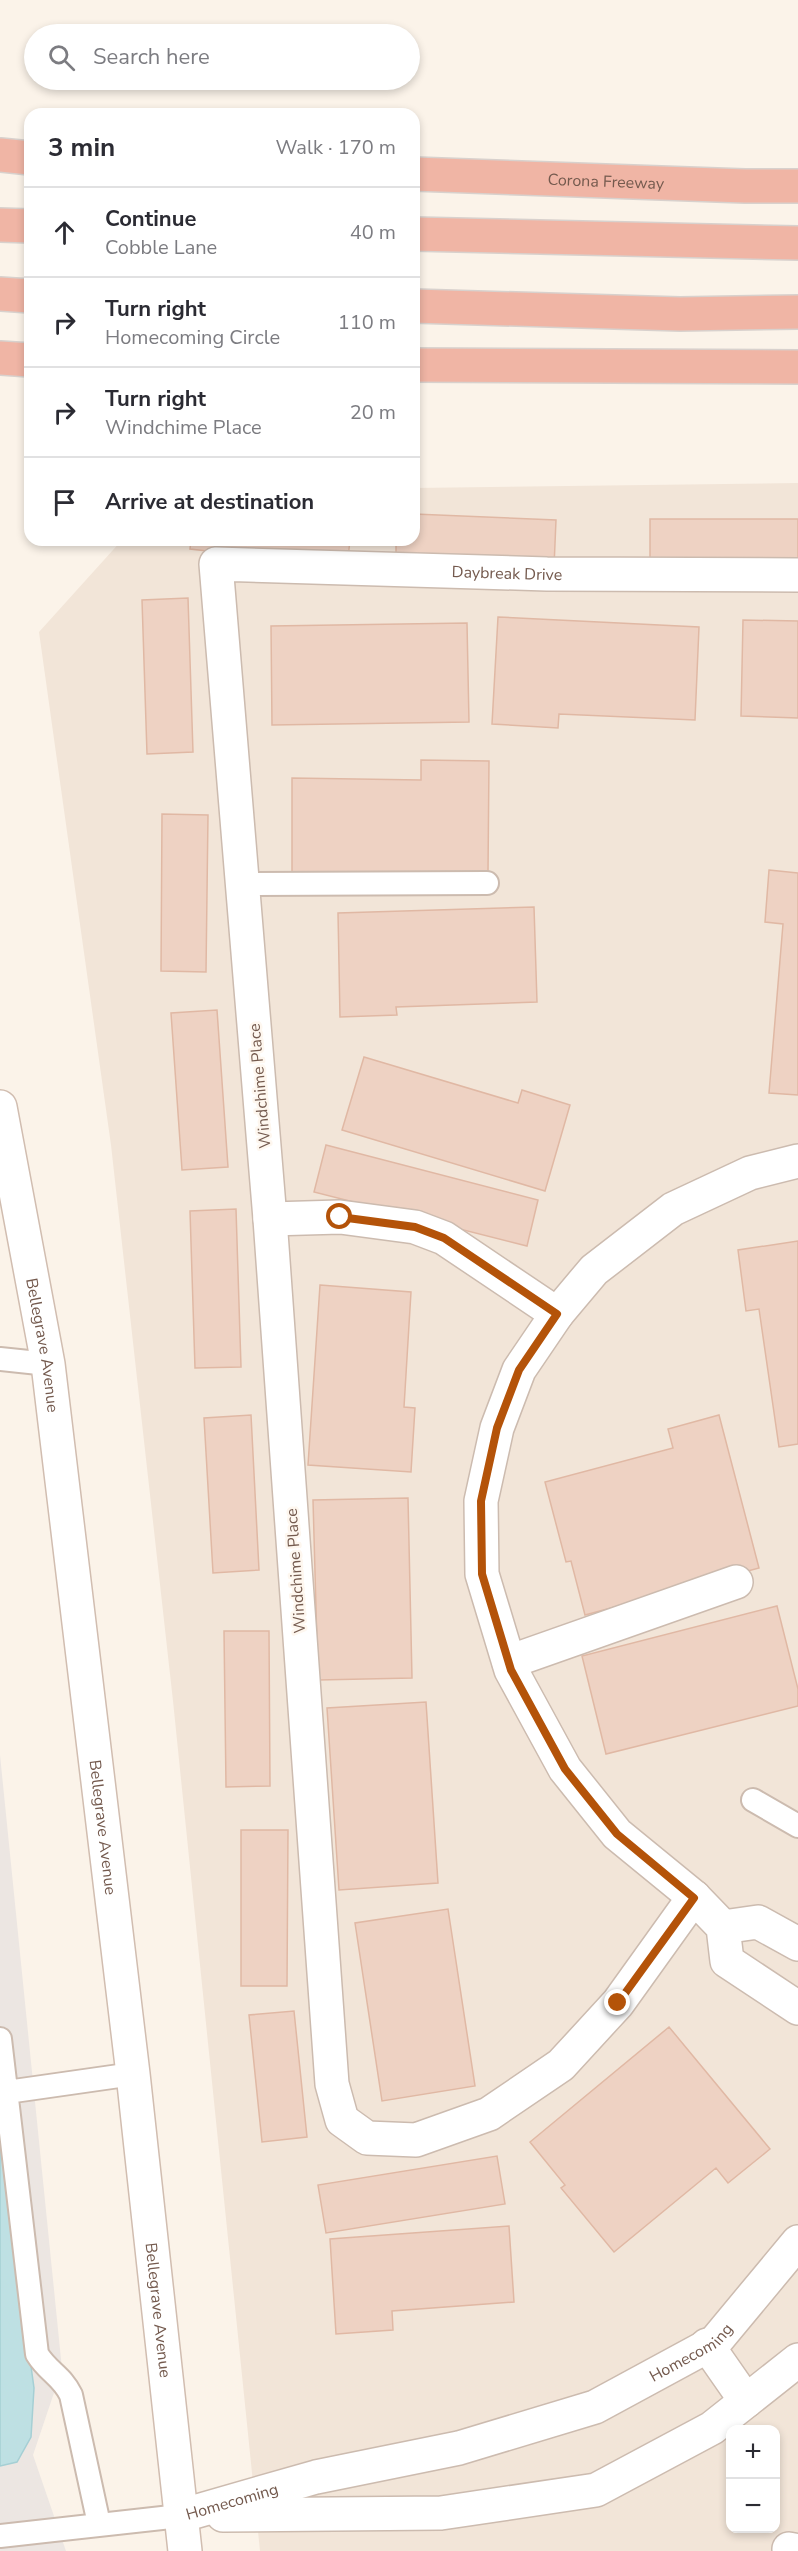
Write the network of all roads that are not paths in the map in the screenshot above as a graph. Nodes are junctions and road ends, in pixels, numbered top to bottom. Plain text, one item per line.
1 (0, 154) edge
2 (24, 157) edge
3 (420, 174) edge
4 (798, 186) edge
5 (0, 225) edge
6 (24, 226) edge
7 (420, 234) edge
8 (798, 243) edge
9 (0, 294) edge
10 (24, 296) edge
11 (420, 306) edge
12 (798, 312) edge
13 (0, 358) edge
14 (24, 360) edge
15 (420, 364) edge
16 (798, 367) edge
17 (216, 564) joint
18 (798, 576) edge
19 (487, 883) dead end
20 (243, 884) junction
21 (0, 1107) edge
22 (798, 1161) edge
23 (270, 1219) junction
24 (557, 1314) junction
25 (0, 1359) edge
26 (48, 1364) junction
27 (736, 1582) dead end
28 (509, 1662) junction
29 (753, 1800) dead end
30 (798, 1826) edge
31 (694, 1898) junction
32 (723, 1927) junction
33 (798, 1944) edge
34 (798, 2008) edge
35 (0, 2039) edge
36 (133, 2074) junction
37 (7, 2092) junction
38 (798, 2242) edge
39 (708, 2345) junction
40 (798, 2360) edge
41 (746, 2401) junction
42 (180, 2516) junction
43 (99, 2524) junction
44 (0, 2536) edge
45 (185, 2551) edge

1 - 2 highway
3 - 4 highway, Corona Freeway
5 - 6 highway
7 - 8 highway
9 - 10 highway
11 - 12 highway
13 - 14 highway
15 - 16 highway
17 - 18 street, Daybreak Drive
17 - 20 street, Windchime Place
19 - 20 lane
20 - 23 street, Windchime Place
21 - 26 street, Bellegrave Avenue
22 - 24 street
23 - 24 street
23 - 31 street, Windchime Place
24 - 28 street
25 - 26 lane
26 - 36 street, Bellegrave Avenue
27 - 28 street
28 - 31 street
29 - 30 lane
31 - 32 street
32 - 33 street
32 - 34 street
35 - 37 lane
36 - 37 lane
36 - 42 street, Bellegrave Avenue
37 - 43 lane
38 - 39 street, Homecoming
39 - 41 street
39 - 42 street, Homecoming
40 - 41 street, Homecoming
41 - 42 street, Homecoming
42 - 43 lane
42 - 45 street, Bellegrave Avenue
43 - 44 lane

